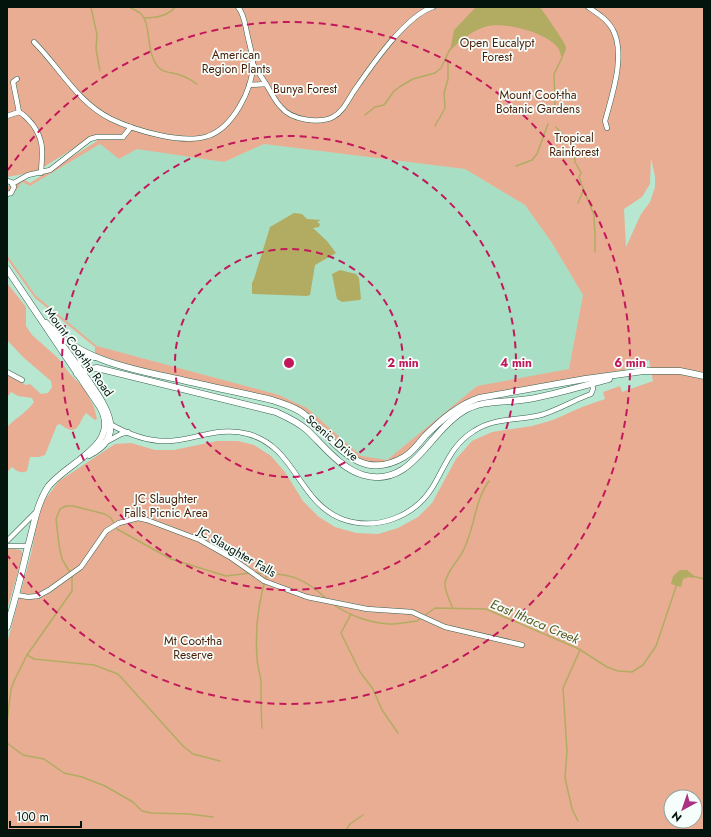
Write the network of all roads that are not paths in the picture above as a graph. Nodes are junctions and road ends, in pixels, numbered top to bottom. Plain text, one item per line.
1 (239, 7) edge
2 (433, 7) edge
3 (588, 7) edge
4 (34, 42) dead end
5 (253, 64) junction
6 (17, 80) dead end
7 (266, 84) junction
8 (249, 85) junction
9 (19, 112) junction
10 (7, 116) edge
11 (131, 127) junction
12 (607, 128) dead end
13 (41, 173) junction
14 (7, 181) edge
15 (12, 184) junction
16 (7, 194) edge
17 (7, 270) edge
18 (35, 310) junction
19 (46, 323) junction
20 (104, 360) junction
21 (78, 366) junction
22 (7, 372) edge
23 (80, 373) junction
24 (626, 374) junction
25 (704, 376) edge
26 (585, 379) junction
27 (22, 380) dead end
28 (592, 383) junction
29 (108, 422) junction
30 (130, 432) junction
31 (104, 444) junction
32 (77, 461) junction
33 (38, 511) junction
34 (7, 541) edge
35 (7, 546) edge
36 (28, 546) junction
37 (17, 595) junction
38 (7, 627) edge
39 (522, 646) dead end

1 - 5 street
2 - 7 street
3 - 12 street
4 - 11 street
5 - 7 street
5 - 8 street
6 - 9 street
7 - 8 street
8 - 11 street
9 - 10 street
9 - 13 street
11 - 13 street
13 - 15 street
14 - 15 street
15 - 16 street
17 - 18 main road, Mount Coot-tha Road
18 - 19 main road, Mount Coot-tha Road
18 - 23 main road, Mount Coot-tha Road
19 - 20 main road, Scenic Drive
19 - 21 main road, Mount Coot-tha Road
20 - 21 main road, Scenic Drive
20 - 26 main road, Scenic Drive
21 - 23 main road
22 - 27 street
23 - 28 main road, Scenic Drive
23 - 29 main road, Mount Coot-tha Road
24 - 25 main road
24 - 26 main road, Scenic Drive
24 - 28 main road, Scenic Drive
26 - 28 main road
28 - 30 street
29 - 30 street
29 - 31 main road
29 - 32 main road
30 - 31 street
31 - 32 main road
32 - 33 main road
33 - 34 street
33 - 36 main road
35 - 36 street
36 - 37 main road
37 - 38 main road
37 - 39 street, JC Slaughter Falls

